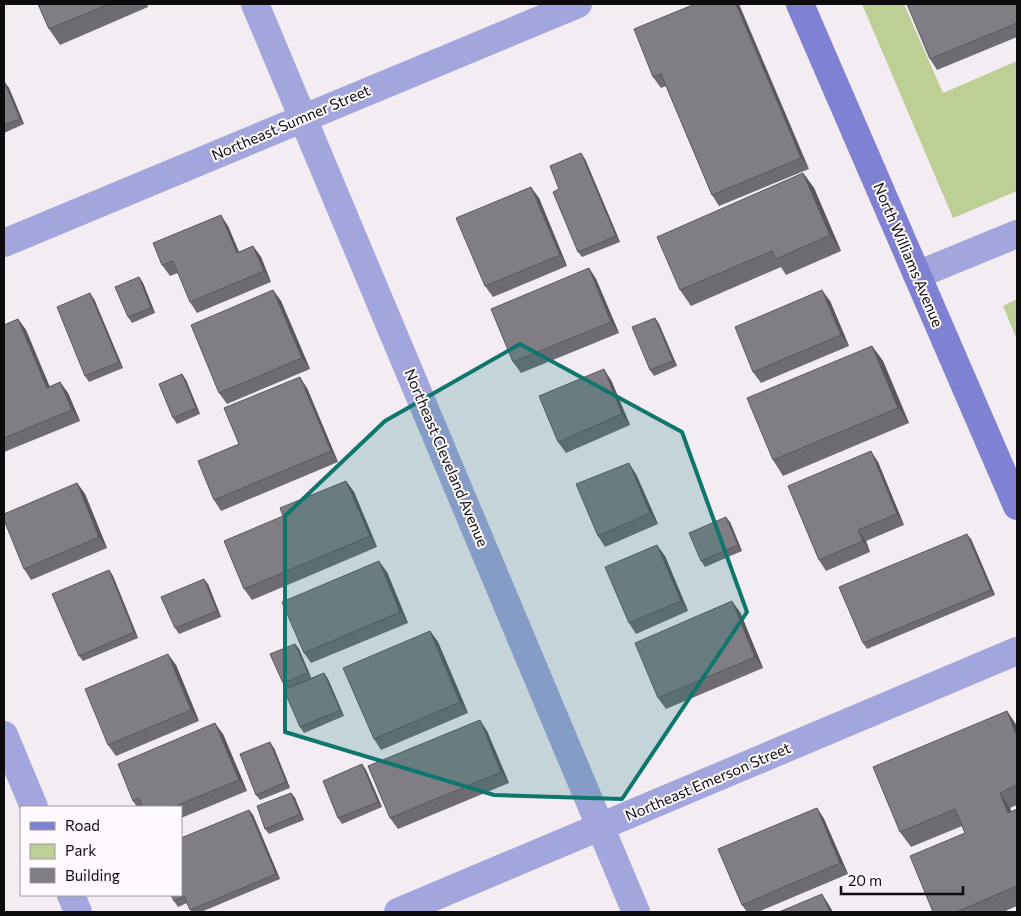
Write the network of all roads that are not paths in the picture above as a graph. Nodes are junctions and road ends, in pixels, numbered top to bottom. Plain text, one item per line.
1 (255, 4) edge
2 (578, 4) edge
3 (800, 4) edge
4 (303, 118) junction
5 (1017, 234) edge
6 (4, 243) edge
7 (917, 275) junction
8 (1017, 506) edge
9 (1017, 651) edge
10 (4, 735) edge
11 (34, 806) edge
12 (600, 827) junction
13 (71, 896) edge
14 (78, 912) edge
15 (398, 912) edge
16 (636, 912) edge

1 - 4 street, Northeast Cleveland Avenue
2 - 4 street, Northeast Sumner Street
3 - 7 main road, North Williams Avenue
4 - 6 street, Northeast Sumner Street
4 - 12 street, Northeast Cleveland Avenue
5 - 7 street
7 - 8 main road, North Williams Avenue
9 - 12 street, Northeast Emerson Street
10 - 11 street
12 - 15 street, Northeast Emerson Street
12 - 16 street, Northeast Cleveland Avenue
13 - 14 street

